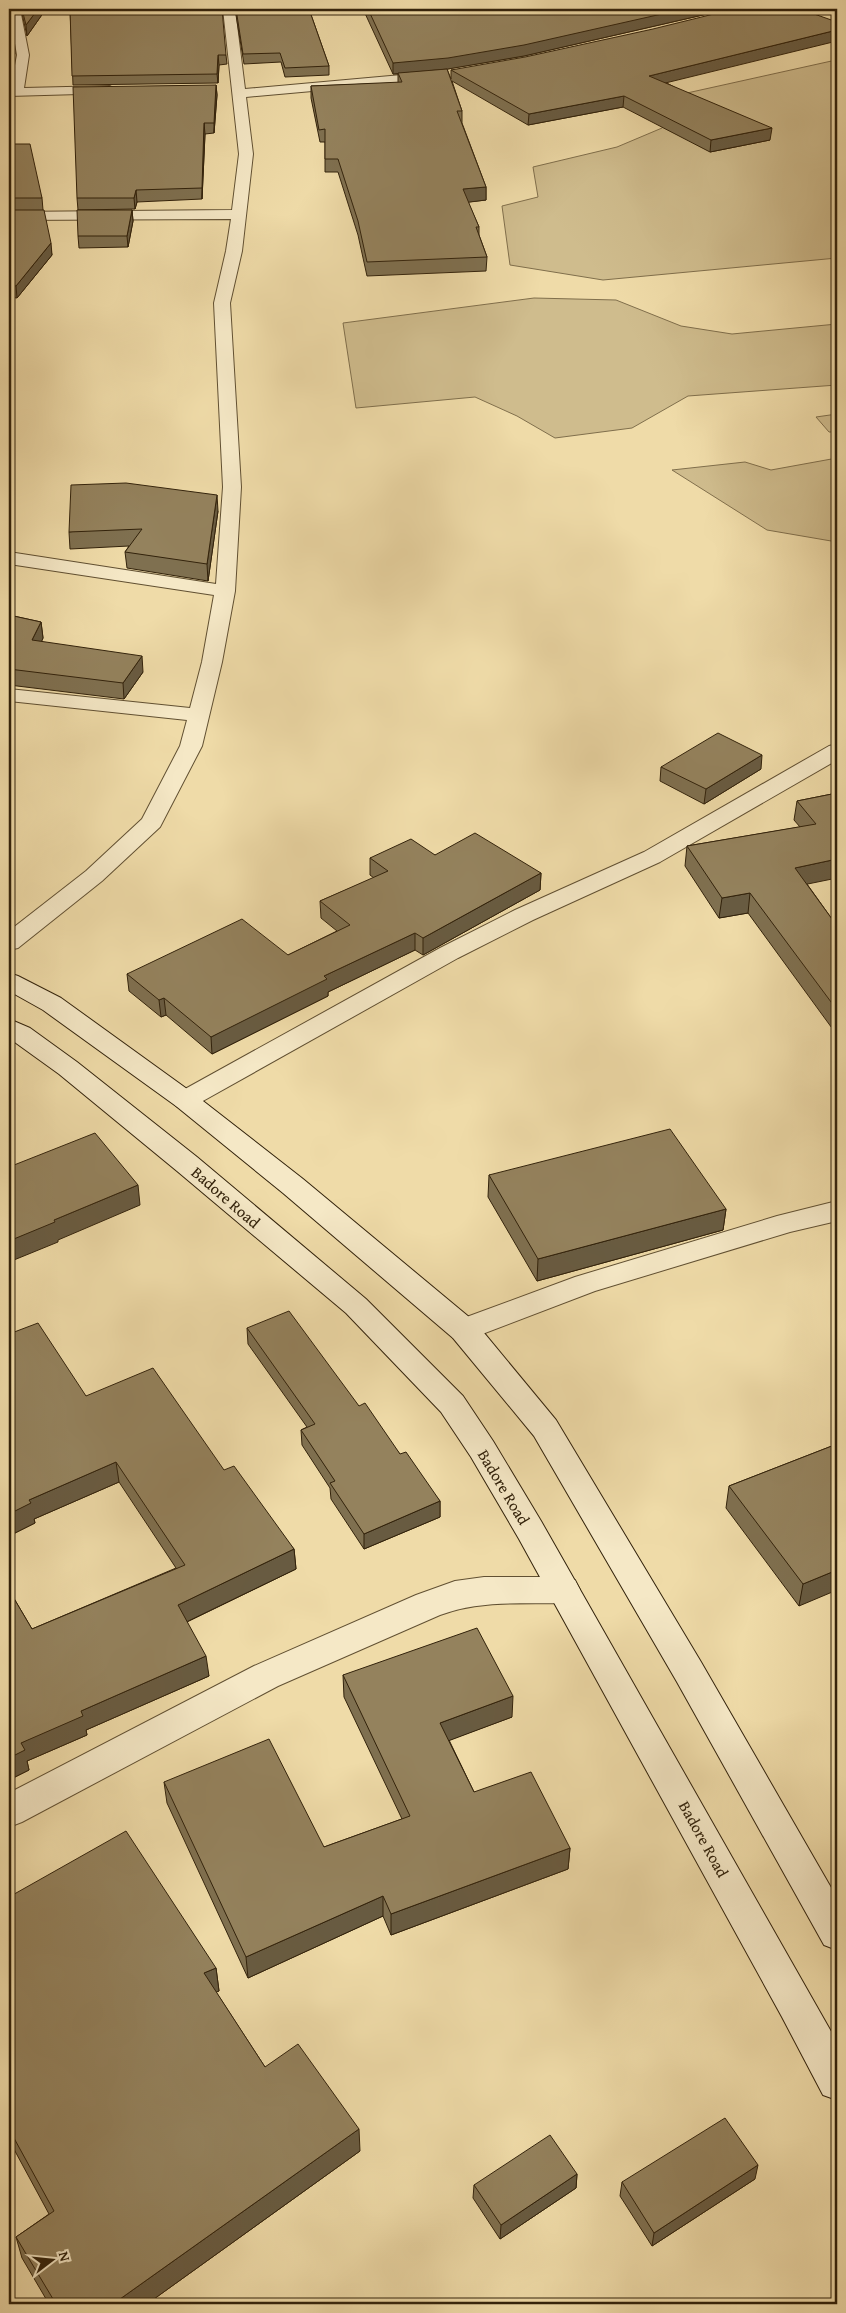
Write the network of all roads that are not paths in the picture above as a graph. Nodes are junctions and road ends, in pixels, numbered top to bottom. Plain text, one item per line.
1 (14, 9) edge
2 (229, 9) edge
3 (448, 75) edge
4 (126, 90) edge
5 (235, 91) junction
6 (13, 92) edge
7 (238, 214) junction
8 (9, 216) edge
9 (9, 558) edge
10 (225, 591) junction
11 (9, 695) edge
12 (198, 715) junction
13 (837, 751) edge
14 (9, 942) edge
15 (9, 981) edge
16 (9, 1027) edge
17 (185, 1100) junction
18 (837, 1211) edge
19 (464, 1330) junction
20 (563, 1590) junction
21 (9, 1811) edge
22 (837, 1933) edge
23 (837, 2080) edge

1 - 6 street
2 - 5 street
3 - 5 street
4 - 6 street
5 - 7 street
7 - 8 street
7 - 10 street
9 - 10 street
10 - 12 street
11 - 12 street
12 - 14 street
13 - 17 street
15 - 17 street
16 - 20 street, Badore Road
17 - 19 street
18 - 19 street
19 - 22 street
20 - 21 street
20 - 23 street, Badore Road

